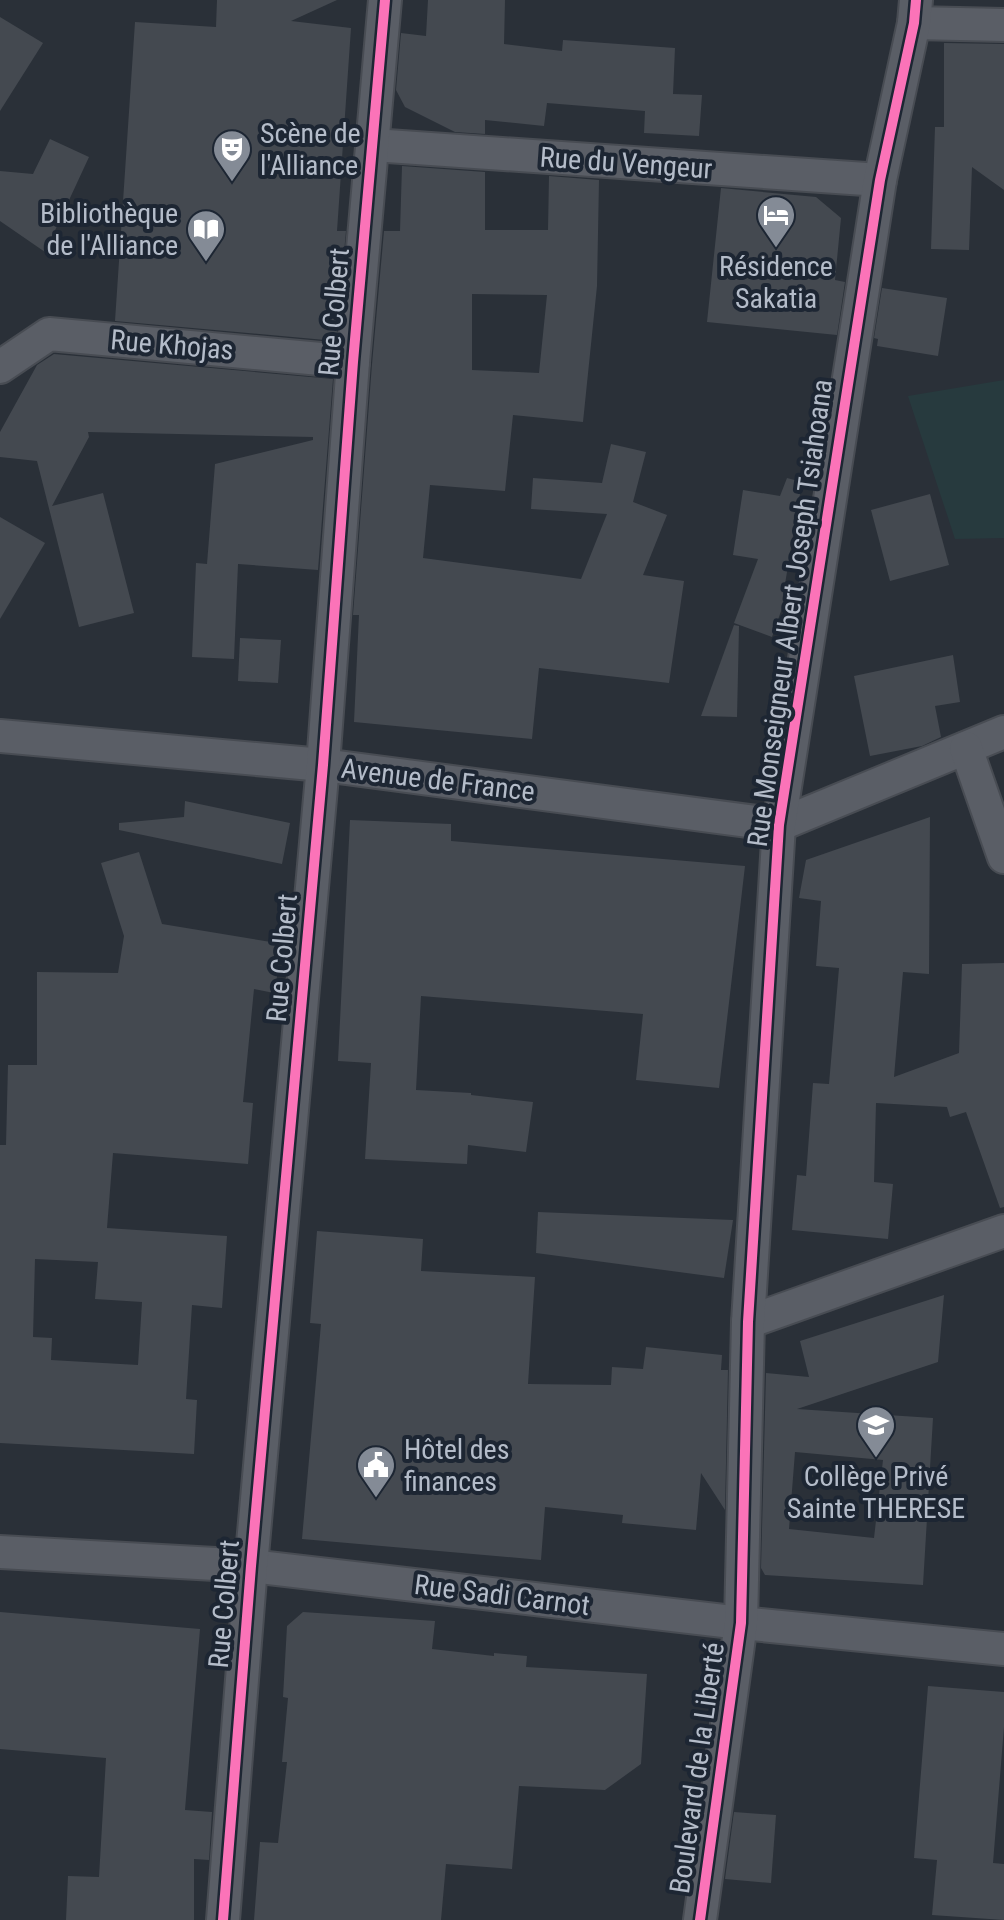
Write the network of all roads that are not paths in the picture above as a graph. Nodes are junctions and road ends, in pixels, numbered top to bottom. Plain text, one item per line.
1 (385, 0) edge
2 (915, 11) edge
3 (1004, 25) edge
4 (373, 145) junction
5 (880, 180) junction
6 (353, 362) junction
7 (0, 367) edge
8 (1004, 732) edge
9 (0, 736) edge
10 (966, 748) junction
11 (323, 765) junction
12 (779, 825) junction
13 (1004, 857) edge
14 (1004, 1231) edge
15 (748, 1322) junction
16 (0, 1552) edge
17 (251, 1566) junction
18 (741, 1623) junction
19 (1004, 1649) edge
20 (223, 1920) edge
21 (700, 1920) edge

1 - 4 street, Rue Colbert
2 - 3 street
2 - 5 street, Rue Monseigneur Albert Joseph Tsiahoana
4 - 5 street, Rue du Vengeur
4 - 6 street, Rue Colbert
5 - 12 street, Rue Monseigneur Albert Joseph Tsiahoana
6 - 7 street, Rue Khojas
6 - 11 street, Rue Colbert
8 - 10 street
9 - 11 street, Avenue de France
10 - 12 street
10 - 13 street
11 - 12 street, Avenue de France
11 - 17 street, Rue Colbert
12 - 15 street, Rue Monseigneur Albert Joseph Tsiahoana
14 - 15 street
15 - 18 street, Rue Monseigneur Albert Joseph Tsiahoana
16 - 17 street, Rue Sadi Carnot
17 - 18 street, Rue Sadi Carnot
17 - 20 street, Rue Colbert
18 - 19 street, Rue Sadi Carnot
18 - 21 street, Boulevard de la Liberté

